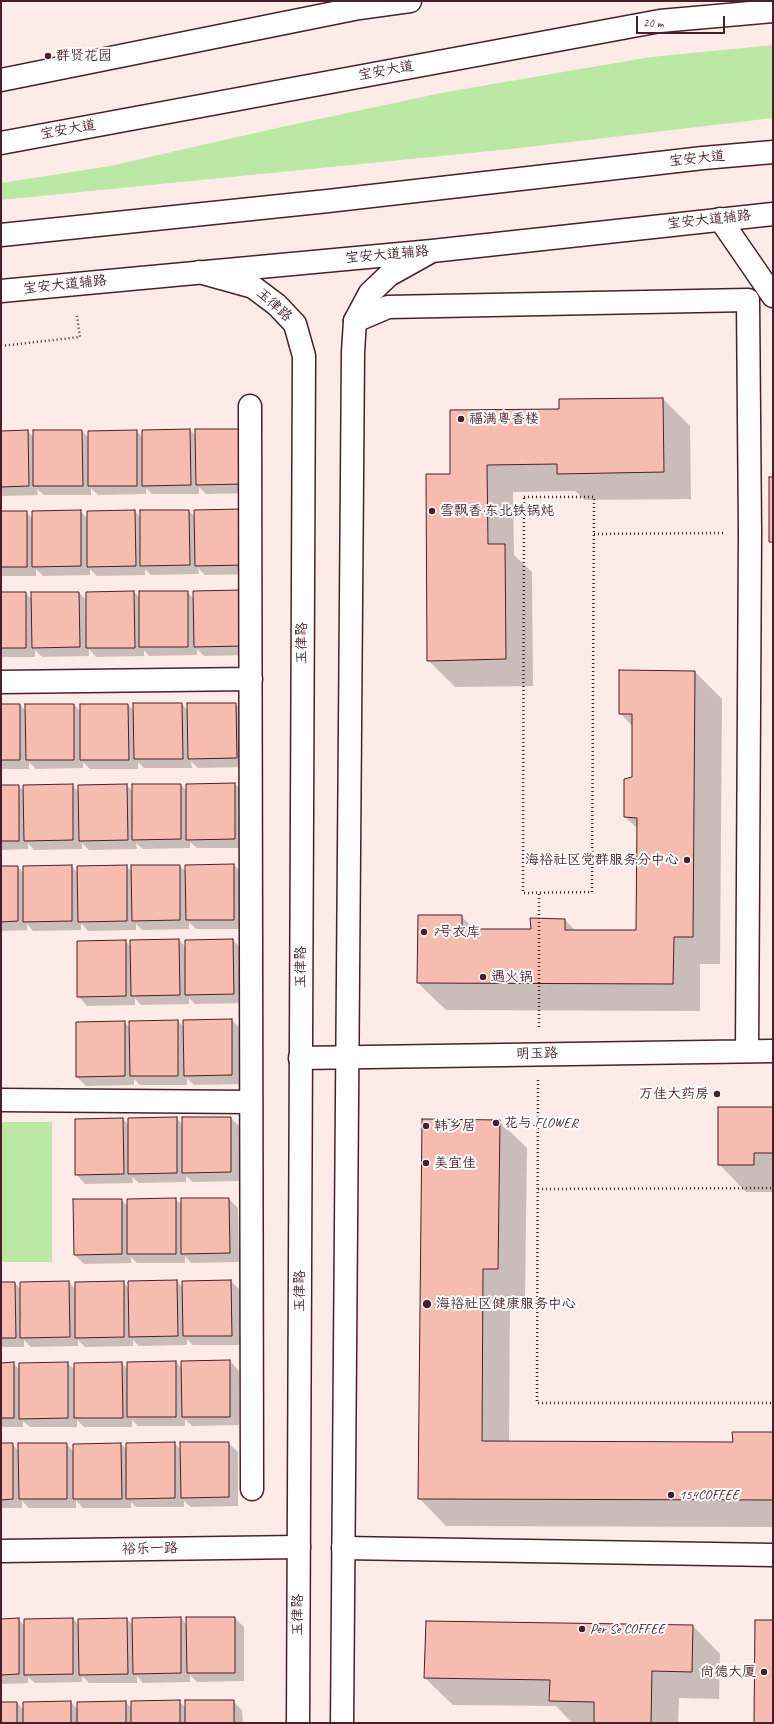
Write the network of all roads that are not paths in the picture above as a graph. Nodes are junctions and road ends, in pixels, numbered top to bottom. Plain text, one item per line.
1 (410, 1) edge
2 (321, 8) edge
3 (773, 10) edge
4 (1, 80) edge
5 (1, 143) edge
6 (773, 152) edge
7 (773, 214) edge
8 (720, 219) junction
9 (1, 235) edge
10 (432, 251) junction
11 (199, 272) junction
12 (1, 291) edge
13 (773, 296) edge
14 (355, 321) junction
15 (250, 406) dead end
16 (251, 679) junction
17 (1, 682) edge
18 (747, 1051) junction
19 (773, 1051) edge
20 (348, 1057) junction
21 (300, 1058) junction
22 (1, 1100) edge
23 (251, 1102) junction
24 (252, 1489) dead end
25 (298, 1548) junction
26 (343, 1548) junction
27 (1, 1551) edge
28 (773, 1555) edge
29 (298, 1723) edge
30 (342, 1723) edge

1 - 2 main road
2 - 4 main road
3 - 5 main road, 宝安大道
6 - 9 main road, 宝安大道
7 - 8 main road, 宝安大道辅路
8 - 10 main road, 宝安大道辅路
8 - 13 main road
10 - 11 main road, 宝安大道辅路
10 - 14 main road
11 - 12 main road, 宝安大道辅路
11 - 21 main road, 玉律路
14 - 18 main road
14 - 20 main road
15 - 16 main road
16 - 17 main road
16 - 23 main road
18 - 19 main road, 明玉路
18 - 20 main road, 明玉路
20 - 21 main road, 明玉路
20 - 26 main road
21 - 25 main road, 玉律路
22 - 23 main road
23 - 24 main road
25 - 27 main road, 裕乐一路
25 - 29 main road, 玉律路
26 - 28 main road
26 - 30 main road

